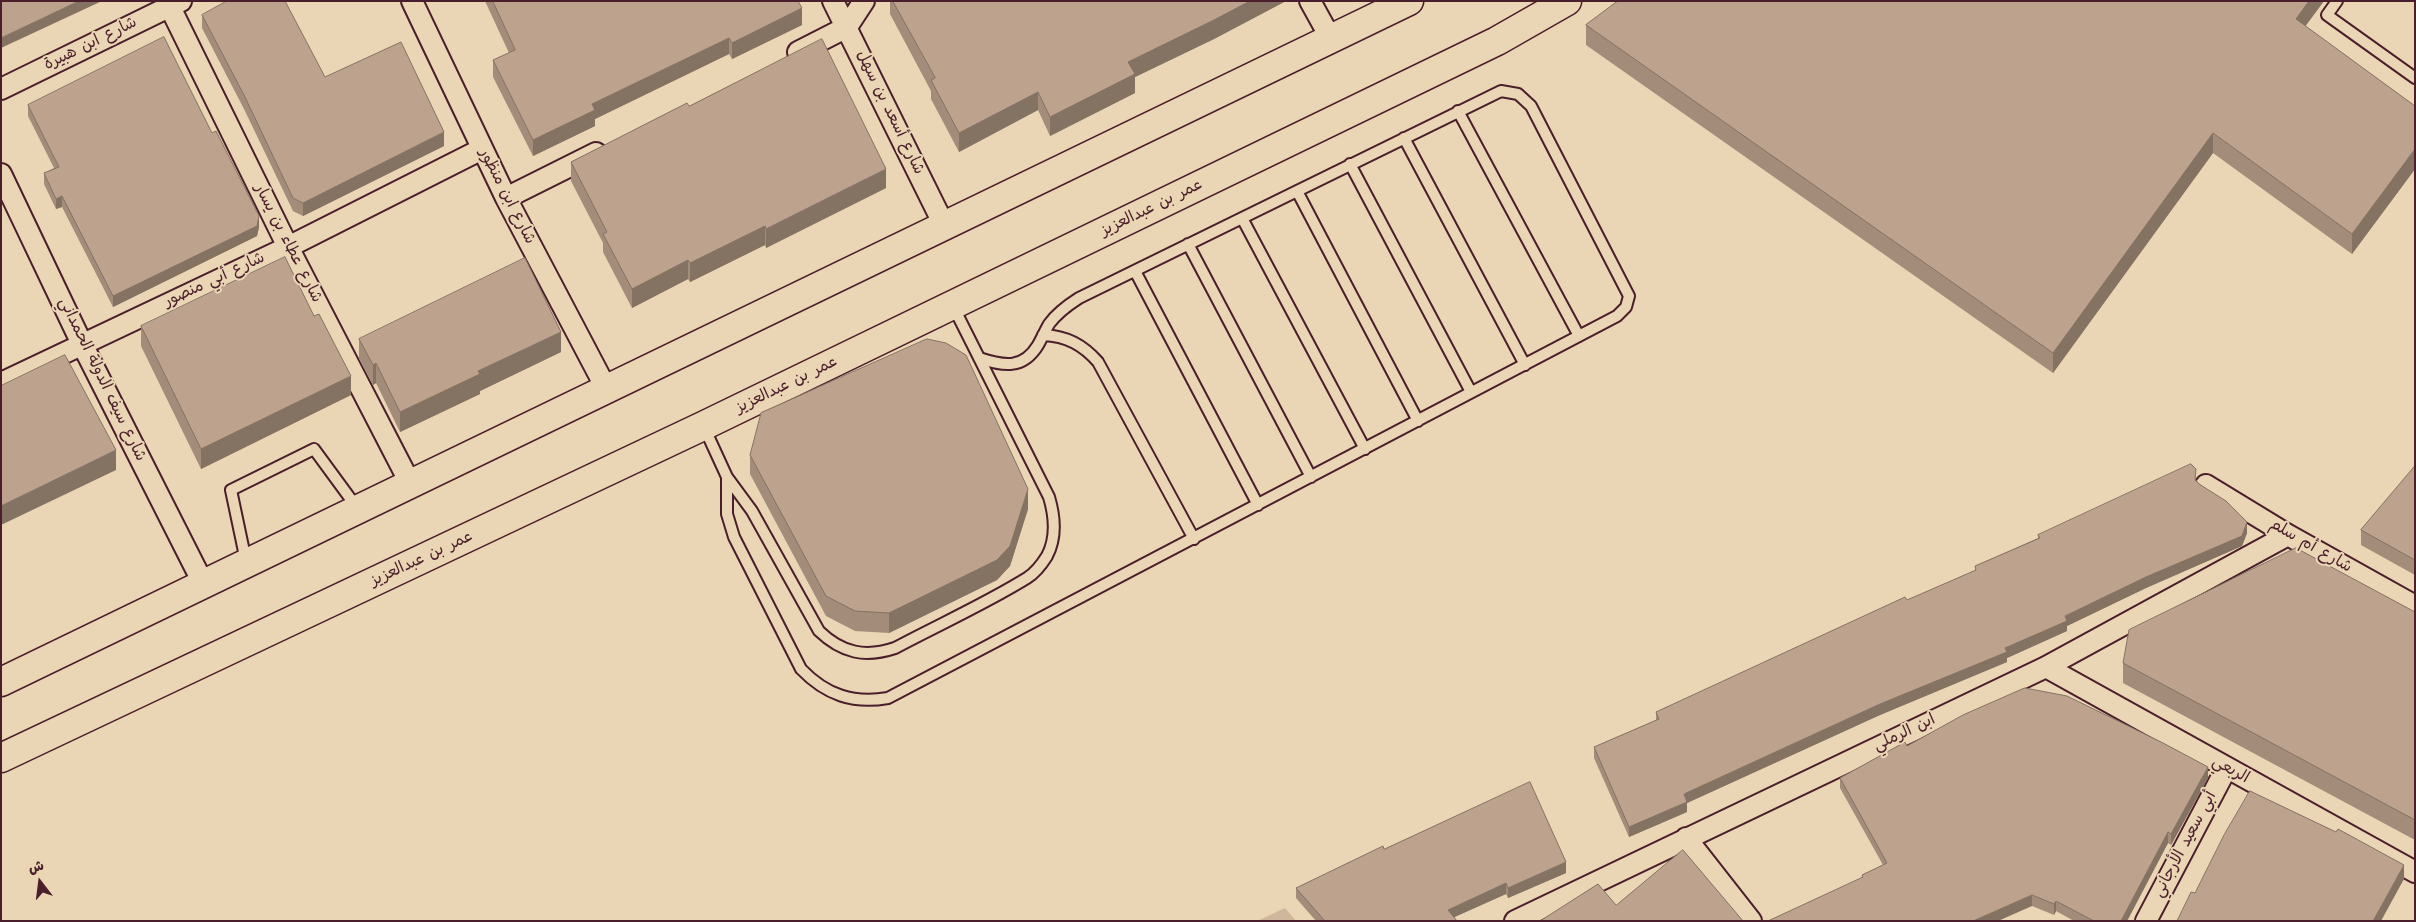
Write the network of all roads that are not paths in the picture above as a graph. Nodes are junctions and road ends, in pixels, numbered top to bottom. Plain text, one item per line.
1 (412, 1) edge
2 (833, 1) edge
3 (864, 1) edge
4 (1310, 1) edge
5 (1408, 1) edge
6 (1567, 1) edge
7 (2337, 1) edge
8 (172, 3) edge
9 (847, 27) junction
10 (1331, 39) junction
11 (777, 62) edge
12 (2415, 78) edge
13 (1, 89) edge
14 (1458, 111) junction
15 (1404, 138) junction
16 (611, 146) edge
17 (482, 149) junction
18 (1350, 164) junction
19 (1, 174) edge
20 (1296, 191) junction
21 (506, 198) junction
22 (1242, 218) junction
23 (944, 224) junction
24 (1188, 244) junction
25 (288, 247) junction
26 (1134, 271) junction
27 (952, 305) junction
28 (1043, 335) junction
29 (1578, 336) junction
30 (82, 344) junction
31 (979, 358) junction
32 (1524, 365) junction
33 (1, 383) edge
34 (607, 390) junction
35 (1472, 392) junction
36 (1418, 421) junction
37 (703, 426) junction
38 (1365, 449) junction
39 (727, 477) junction
40 (1311, 477) junction
41 (410, 485) junction
42 (2206, 485) dead end
43 (1258, 505) junction
44 (359, 510) junction
45 (2288, 535) junction
46 (1194, 539) junction
47 (247, 564) junction
48 (204, 585) junction
49 (2415, 606) edge
50 (2046, 667) junction
51 (1, 682) edge
52 (1, 758) edge
53 (2226, 769) junction
54 (1686, 838) junction
55 (2415, 872) edge
56 (1515, 921) edge
57 (1751, 921) edge
58 (2146, 921) edge

1 - 17 street, شارع ابن منظور
2 - 9 street, شارع أسعد بن سهل
3 - 9 street
4 - 10 street
5 - 10 main road
6 - 27 main road, عمر بن عبدالعزيز
7 - 12 lane
8 - 13 street, شارع ابن هبيرة
8 - 25 street, شارع عطاء بن يسار
9 - 11 street
9 - 23 street, شارع أسعد بن سهل
10 - 23 main road
14 - 15 lane
14 - 29 lane
14 - 29 lane
15 - 18 lane
15 - 32 lane
16 - 21 street
17 - 21 street, شارع ابن منظور
17 - 25 street, شارع أبي منصور
18 - 20 lane
18 - 35 lane
19 - 30 street, شارع سيف الدولة الحمداني
20 - 22 lane
20 - 36 lane
21 - 34 street, شارع ابن منظور
22 - 24 lane
22 - 38 lane
23 - 34 main road
24 - 26 lane
24 - 40 lane
25 - 30 street, شارع أبي منصور
25 - 41 street, شارع عطاء بن يسار
26 - 28 lane
26 - 43 lane
27 - 31 lane
27 - 37 main road, عمر بن عبدالعزيز
28 - 31 lane
28 - 46 lane
29 - 32 lane
30 - 33 street, شارع أبي منصور
30 - 48 street, شارع سيف الدولة الحمداني
31 - 39 lane
32 - 35 lane
34 - 41 main road
35 - 36 lane
36 - 38 lane
37 - 39 lane
37 - 52 main road, عمر بن عبدالعزيز
38 - 40 lane
39 - 46 lane
40 - 43 lane
41 - 44 main road
42 - 45 street, شارع أم سلم
43 - 46 lane
44 - 47 main road
44 - 47 lane
45 - 49 street, شارع أم سلم
45 - 50 street, ابن الرملي
47 - 48 main road
48 - 51 main road
50 - 53 street, الربعي
50 - 54 street, ابن الرملي
53 - 55 street, الربعي
53 - 58 street, أبي سعيد الأرجاني
54 - 56 street, ابن الرملي
54 - 57 street

